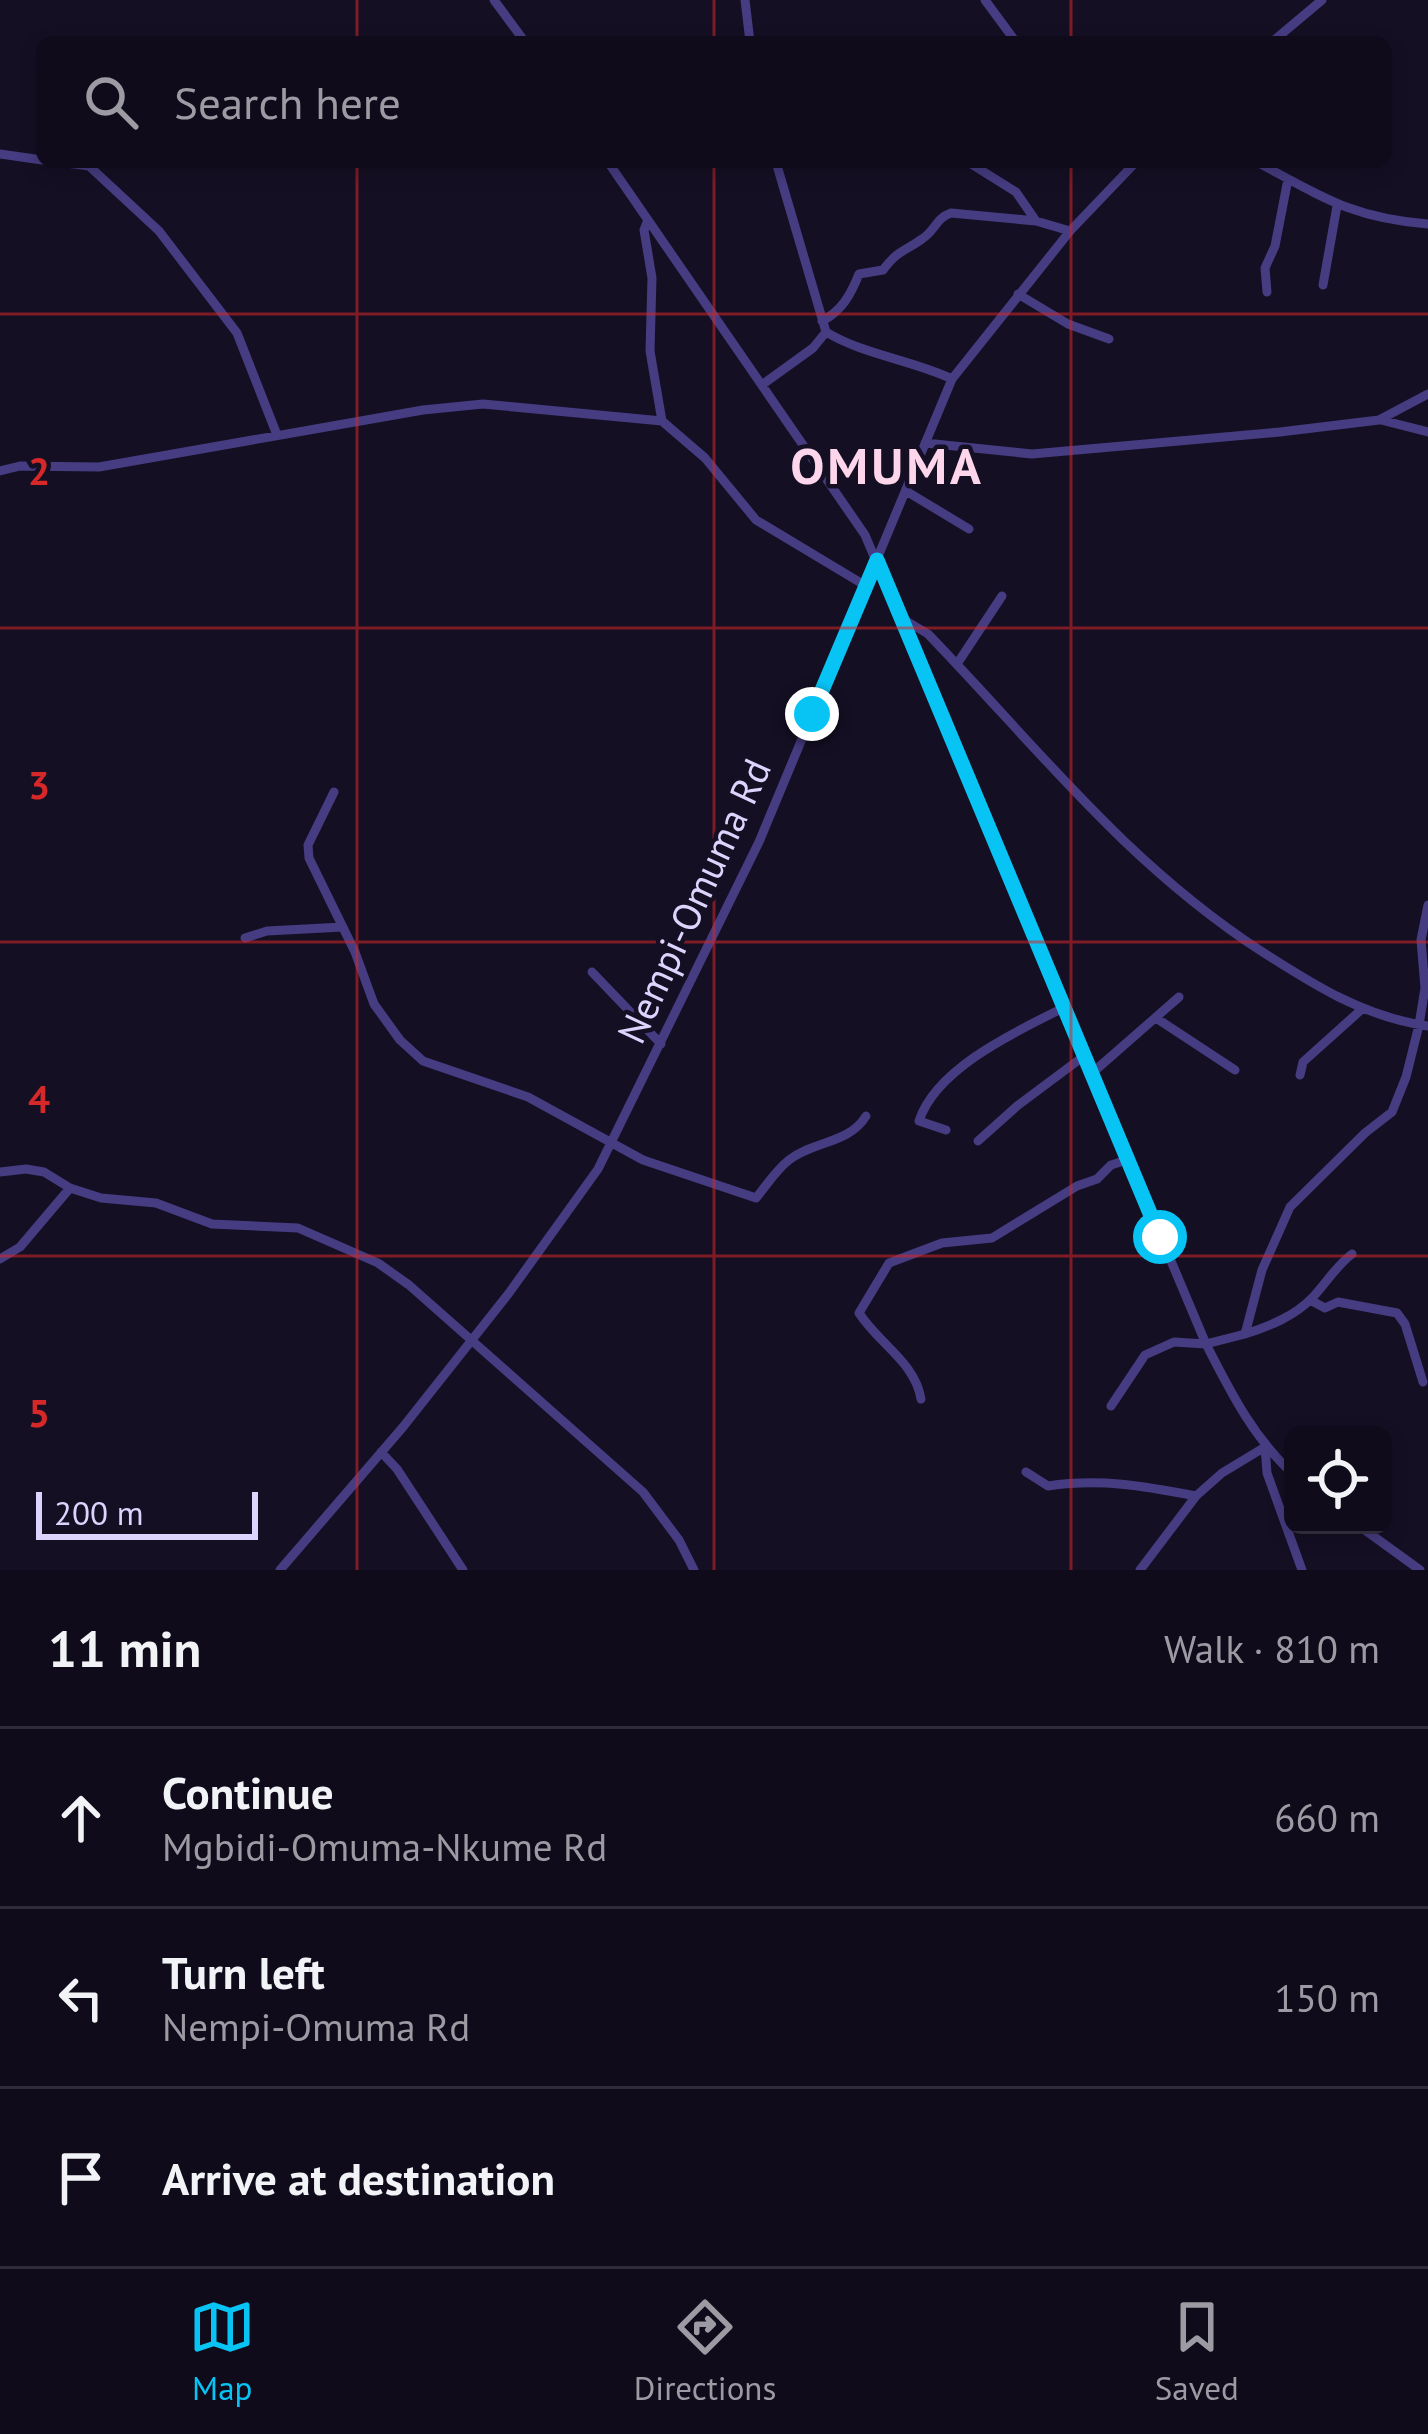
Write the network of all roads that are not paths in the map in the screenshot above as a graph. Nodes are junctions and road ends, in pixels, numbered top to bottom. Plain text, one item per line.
1 (494, 0) edge
2 (745, 0) edge
3 (985, 0) edge
4 (1322, 0) edge
5 (521, 36) edge
6 (749, 36) edge
7 (1012, 36) edge
8 (1279, 36) edge
9 (0, 154) edge
10 (36, 159) edge
11 (91, 168) edge
12 (612, 168) edge
13 (778, 168) edge
14 (978, 168) edge
15 (1118, 168) edge
16 (1130, 168) edge
17 (1268, 168) edge
18 (1123, 174) junction
19 (1288, 179) junction
20 (1337, 206) junction
21 (649, 220) junction
22 (1036, 220) junction
23 (1428, 224) edge
24 (1070, 231) junction
25 (1323, 285) dead end
26 (1267, 292) dead end
27 (1018, 294) junction
28 (824, 326) junction
29 (1108, 339) dead end
30 (952, 379) junction
31 (763, 384) junction
32 (1428, 394) edge
33 (1379, 420) junction
34 (662, 421) junction
35 (1428, 432) edge
36 (277, 435) junction
37 (925, 443) junction
38 (0, 471) edge
39 (906, 491) junction
40 (969, 529) dead end
41 (877, 560) junction
42 (866, 586) junction
43 (1002, 596) dead end
44 (903, 620) junction
45 (957, 664) junction
46 (334, 792) dead end
47 (1428, 905) edge
48 (343, 927) junction
49 (245, 938) dead end
50 (592, 972) dead end
51 (1179, 997) dead end
52 (1063, 1008) junction
53 (1362, 1009) junction
54 (1156, 1018) junction
55 (1423, 1025) edge
56 (662, 1043) junction
57 (1084, 1056) junction
58 (1235, 1070) dead end
59 (1091, 1074) junction
60 (1300, 1076) dead end
61 (866, 1116) dead end
62 (946, 1130) dead end
63 (979, 1141) dead end
64 (608, 1143) junction
65 (1127, 1160) junction
66 (0, 1172) edge
67 (70, 1188) junction
68 (1352, 1254) dead end
69 (0, 1259) edge
70 (1310, 1300) junction
71 (1245, 1334) junction
72 (471, 1342) junction
73 (1207, 1344) junction
74 (1423, 1382) dead end
75 (921, 1399) dead end
76 (1111, 1406) dead end
77 (1265, 1447) junction
78 (381, 1453) junction
79 (1284, 1465) edge
80 (1026, 1472) dead end
81 (1196, 1496) junction
82 (1370, 1534) edge
83 (285, 1568) edge
84 (463, 1570) edge
85 (694, 1570) edge
86 (1140, 1570) edge
87 (1302, 1570) edge
88 (1420, 1570) edge

1 - 5 street
2 - 6 street
3 - 7 street
4 - 8 street
9 - 10 street
11 - 36 street
12 - 21 street
13 - 28 street
14 - 22 street
15 - 18 street
16 - 18 street, Nempi-Omuma Rd
17 - 19 street
18 - 24 street, Nempi-Omuma Rd
19 - 20 street
19 - 26 street
20 - 23 street
20 - 25 street
21 - 31 street
21 - 34 street
22 - 24 street
22 - 28 street
24 - 27 street, Nempi-Omuma Rd
27 - 29 street
27 - 30 street, Nempi-Omuma Rd
28 - 30 street
28 - 31 street
30 - 37 street, Nempi-Omuma Rd
31 - 41 street
32 - 33 street
33 - 35 street
33 - 37 street
34 - 36 street
34 - 42 street
36 - 38 street
37 - 39 street, Nempi-Omuma Rd
39 - 40 street
39 - 41 street, Nempi-Omuma Rd
41 - 42 street, Nempi-Omuma Rd
41 - 44 street
42 - 56 street, Nempi-Omuma Rd
43 - 45 street
44 - 45 street
44 - 52 street
45 - 53 street
46 - 48 street
47 - 55 street
48 - 49 street
48 - 64 street
50 - 56 street
51 - 54 street
52 - 57 street
52 - 62 street
53 - 55 street
53 - 60 street
54 - 58 street
54 - 59 street
55 - 71 street
56 - 64 street, Nempi-Omuma Rd
57 - 59 street
57 - 63 street
59 - 65 street
61 - 64 street
64 - 72 street, Nempi-Omuma Rd
65 - 73 street
65 - 75 street
66 - 67 street
67 - 69 street
67 - 72 street
68 - 70 street
70 - 71 street
70 - 74 street
71 - 73 street
72 - 78 street, Nempi-Omuma Rd
72 - 85 street
73 - 76 street
73 - 77 street
77 - 79 street
77 - 81 street
77 - 87 street
78 - 83 street, Nempi-Omuma Rd
78 - 84 street
80 - 81 street
81 - 86 street
82 - 88 street

